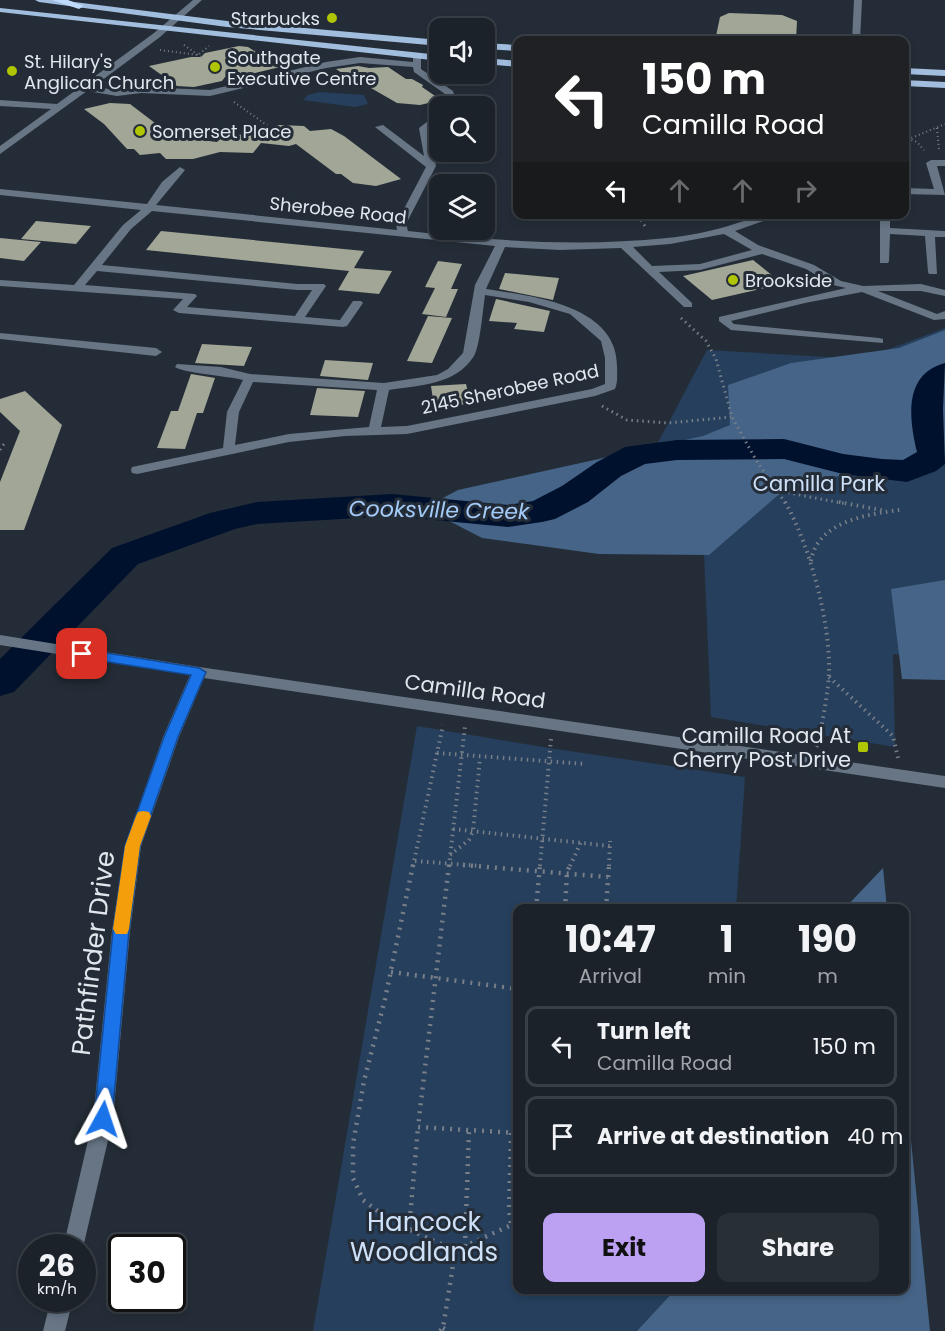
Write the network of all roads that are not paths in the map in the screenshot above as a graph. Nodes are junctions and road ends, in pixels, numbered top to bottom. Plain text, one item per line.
1 (39, 0) edge
2 (57, 0) edge
3 (198, 0) edge
4 (858, 0) edge
5 (79, 6) junction
6 (0, 10) edge
7 (178, 18) junction
8 (164, 30) junction
9 (856, 36) edge
10 (429, 42) edge
11 (495, 47) edge
12 (513, 48) edge
13 (429, 60) edge
14 (418, 61) junction
15 (495, 62) edge
16 (513, 64) edge
17 (909, 71) edge
18 (945, 73) edge
19 (909, 83) edge
20 (945, 85) edge
21 (85, 88) junction
22 (450, 96) edge
23 (0, 103) edge
24 (58, 107) junction
25 (429, 125) edge
26 (380, 127) dead end
27 (0, 141) edge
28 (12, 142) junction
29 (0, 151) edge
30 (429, 155) edge
31 (430, 162) edge
32 (945, 163) edge
33 (431, 166) junction
34 (180, 170) dead end
35 (909, 191) edge
36 (0, 192) edge
37 (943, 192) edge
38 (150, 207) junction
39 (763, 219) edge
40 (885, 219) edge
41 (728, 231) junction
42 (884, 231) junction
43 (403, 234) junction
44 (930, 234) junction
45 (945, 234) edge
46 (502, 243) junction
47 (625, 246) junction
48 (763, 250) junction
49 (884, 261) dead end
50 (94, 267) junction
51 (649, 269) junction
52 (933, 272) dead end
53 (0, 283) edge
54 (77, 288) junction
55 (863, 288) junction
56 (480, 291) junction
57 (945, 292) edge
58 (357, 303) dead end
59 (688, 305) dead end
60 (945, 314) edge
61 (298, 320) junction
62 (0, 336) edge
63 (879, 341) dead end
64 (156, 352) dead end
65 (181, 367) dead end
66 (250, 378) junction
67 (384, 387) junction
68 (374, 431) junction
69 (229, 450) junction
70 (137, 470) dead end
71 (0, 640) edge
72 (199, 672) junction
73 (945, 782) edge
74 (77, 1234) edge
75 (59, 1312) edge
76 (54, 1331) edge

1 - 5 main road
2 - 5 highway
3 - 7 street
4 - 9 street
5 - 7 main road
6 - 8 main road
7 - 8 street
7 - 10 main road
8 - 14 main road
8 - 21 street
11 - 12 main road
13 - 14 main road
14 - 21 street
14 - 22 street
15 - 16 main road
17 - 18 main road
19 - 20 main road
21 - 24 street
23 - 24 street
24 - 28 street
25 - 30 street
26 - 33 street
27 - 28 street
28 - 29 street
31 - 33 street
32 - 37 street
33 - 43 street
34 - 38 street
35 - 37 street
36 - 38 street, Sherobee Road
38 - 43 street, Sherobee Road
38 - 50 street
39 - 41 street, Sherobee Road
40 - 42 street
41 - 47 street, Sherobee Road
41 - 48 street
42 - 44 street
42 - 49 street
43 - 46 street, Sherobee Road
44 - 45 street
44 - 52 street
46 - 47 street, Sherobee Road
46 - 56 street, 2145 Sherobee Road
47 - 51 street
48 - 51 street
48 - 55 street
50 - 54 street
50 - 61 street
51 - 59 street
53 - 54 street
54 - 61 street
55 - 57 street
55 - 60 street
55 - 63 street
56 - 67 street, 2145 Sherobee Road
56 - 68 street, 2145 Sherobee Road
58 - 61 street
62 - 64 street
65 - 66 street, 2145 Sherobee Road
66 - 67 street, 2145 Sherobee Road
66 - 69 street
67 - 68 street
68 - 69 street, 2145 Sherobee Road
69 - 70 street, 2145 Sherobee Road
71 - 72 street, Camilla Road
72 - 73 street, Camilla Road
72 - 74 street, Pathfinder Drive
75 - 76 street

